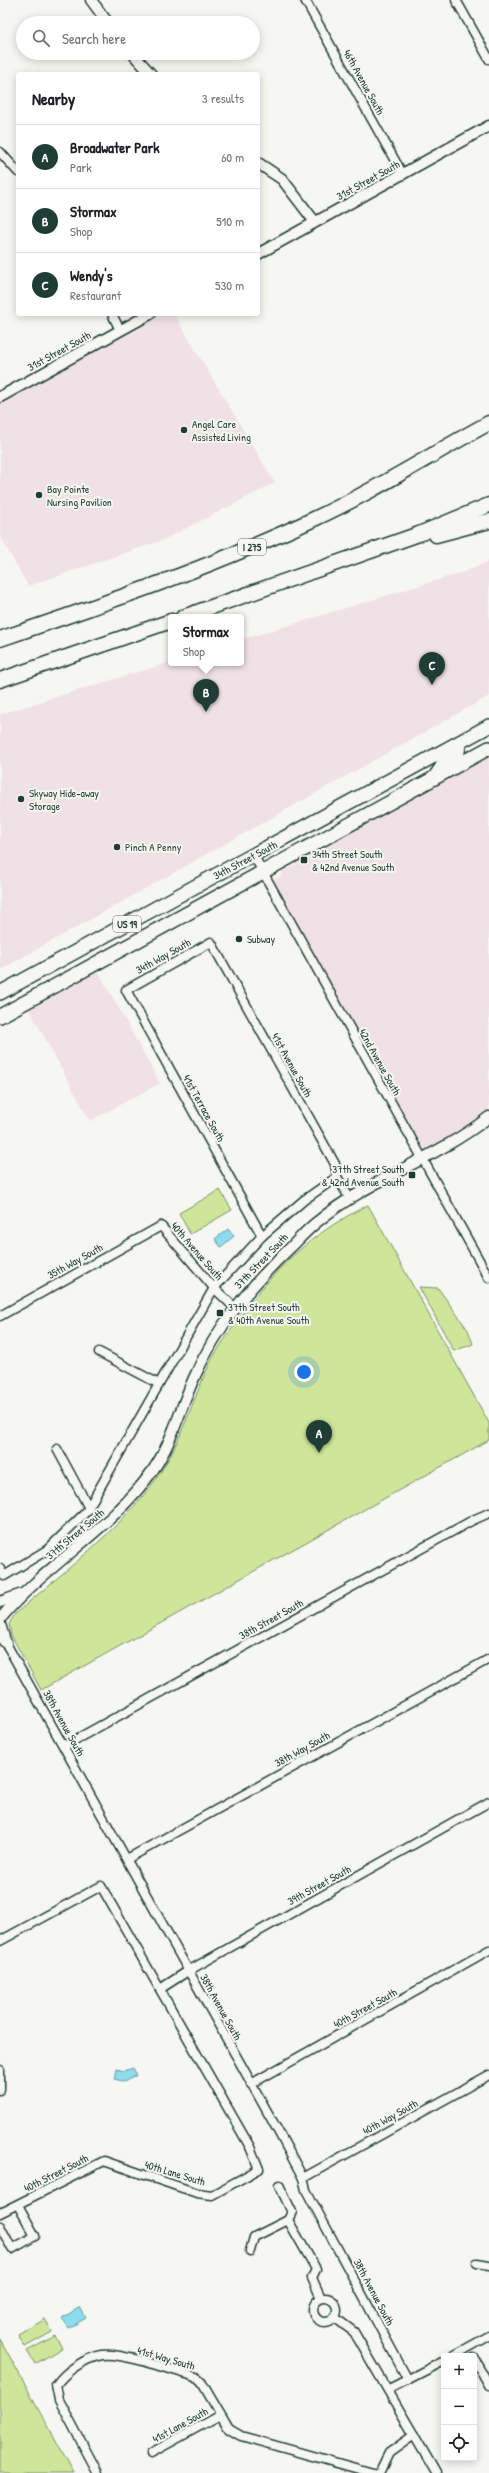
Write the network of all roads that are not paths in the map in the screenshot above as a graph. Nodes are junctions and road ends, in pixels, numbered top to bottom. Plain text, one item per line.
1 (91, 0) edge
2 (305, 0) edge
3 (456, 0) edge
4 (103, 16) edge
5 (489, 59) edge
6 (138, 60) edge
7 (149, 72) edge
8 (489, 126) edge
9 (0, 152) edge
10 (260, 164) edge
11 (16, 170) edge
12 (403, 175) junction
13 (315, 222) junction
14 (260, 253) edge
15 (113, 316) edge
16 (146, 316) edge
17 (120, 330) junction
18 (0, 397) edge
19 (489, 417) edge
20 (489, 423) edge
21 (473, 431) junction
22 (489, 505) edge
23 (489, 521) edge
24 (364, 554) junction
25 (192, 614) edge
26 (168, 622) edge
27 (0, 639) edge
28 (0, 680) edge
29 (489, 726) edge
30 (489, 733) edge
31 (458, 743) junction
32 (489, 748) edge
33 (469, 759) junction
34 (433, 779) junction
35 (254, 856) junction
36 (263, 873) junction
37 (211, 942) joint
38 (33, 975) junction
39 (126, 990) joint
40 (0, 993) edge
41 (0, 1006) edge
42 (0, 1016) edge
43 (489, 1117) edge
44 (423, 1160) junction
45 (337, 1177) junction
46 (350, 1199) junction
47 (161, 1226) joint
48 (262, 1236) junction
49 (489, 1278) edge
50 (214, 1288) junction
51 (234, 1307) junction
52 (0, 1316) edge
53 (99, 1352) dead end
54 (158, 1384) junction
55 (57, 1449) dead end
56 (89, 1508) junction
57 (489, 1513) edge
58 (0, 1570) edge
59 (24, 1593) junction
60 (0, 1602) edge
61 (0, 1617) edge
62 (0, 1638) edge
63 (8, 1647) junction
64 (489, 1659) edge
65 (64, 1746) junction
66 (489, 1802) edge
67 (127, 1859) junction
68 (0, 1941) edge
69 (489, 1950) edge
70 (188, 1971) junction
71 (160, 1989) junction
72 (0, 2070) edge
73 (489, 2075) edge
74 (251, 2084) junction
75 (0, 2090) edge
76 (104, 2161) joint
77 (302, 2178) junction
78 (278, 2185) dead end
79 (18, 2204) junction
80 (0, 2213) edge
81 (288, 2220) junction
82 (0, 2226) edge
83 (250, 2251) dead end
84 (477, 2263) dead end
85 (489, 2265) edge
86 (321, 2298) junction
87 (334, 2317) junction
88 (489, 2336) edge
89 (468, 2348) junction
90 (459, 2353) edge
91 (471, 2353) edge
92 (441, 2363) edge
93 (477, 2364) edge
94 (408, 2380) junction
95 (489, 2385) edge
96 (389, 2389) junction
97 (220, 2415) junction
98 (414, 2435) junction
99 (151, 2453) dead end
100 (98, 2473) edge
101 (374, 2473) edge
102 (379, 2473) edge
103 (436, 2473) edge

1 - 4 street
2 - 12 street, 46th Avenue South
3 - 5 street
6 - 7 street
8 - 12 street, 31st Street South
9 - 11 street
10 - 13 street
12 - 13 street, 31st Street South
13 - 14 street, 31st Street South
15 - 17 street
16 - 17 street, 31st Street South
17 - 18 street, 31st Street South
19 - 21 highway
20 - 21 highway, I 275
21 - 27 highway, I 275
22 - 24 highway
23 - 24 highway
24 - 25 highway
26 - 28 highway
29 - 31 highway, 34th Street South / US 19
30 - 33 highway
31 - 34 highway
31 - 35 highway, 34th Street South / US 19
32 - 33 highway, 34th Street South / US 19
33 - 34 highway, 34th Street South / US 19
34 - 36 highway, 34th Street South / US 19
35 - 36 street, 42nd Avenue South
35 - 38 highway, 34th Street South / US 19
36 - 42 highway, 34th Street South / US 19
36 - 44 street, 42nd Avenue South
37 - 39 street, 34th Way South
37 - 45 street, 41st Avenue South
38 - 40 highway, 34th Street South / US 19
38 - 41 highway
39 - 48 street, 41st Terrace South
43 - 44 street, 37th Street South
44 - 46 street, 37th Street South
44 - 49 street, 42nd Avenue South
45 - 46 street, 41st Avenue South
45 - 48 street
46 - 51 street, 37th Street South
47 - 50 street, 40th Avenue South
47 - 52 street, 35th Way South
48 - 50 street
50 - 51 street, 40th Avenue South
50 - 54 street
51 - 59 street, 37th Street South
53 - 54 street
54 - 56 street
55 - 56 street
56 - 58 street
57 - 65 street, 38th Street South
59 - 60 street, 37th Street South
59 - 61 street, 37th Street South
61 - 63 street, 38th Avenue South
62 - 63 street, 38th Avenue South
63 - 65 street, 38th Avenue South
64 - 67 street, 38th Way South
65 - 67 street, 38th Avenue South
66 - 70 street, 39th Street South
67 - 70 street, 38th Avenue South
68 - 71 street
69 - 74 street, 40th Street South
70 - 71 street, 39th Street South
70 - 74 street, 38th Avenue South
71 - 76 street, 40th Lane South
72 - 75 street
73 - 77 street, 40th Way South
74 - 77 street, 38th Avenue South
76 - 79 street, 40th Street South
77 - 94 street, 38th Avenue South
78 - 81 street
79 - 80 street, 40th Street South
79 - 82 street, 40th Street South
81 - 83 street
81 - 86 street
84 - 85 street
86 - 87 street
86 - 87 street
87 - 96 street
88 - 89 street
89 - 90 street
89 - 91 street
92 - 94 street
93 - 95 street
94 - 96 street
96 - 98 street
97 - 99 street, 41st Lane South
97 - 100 street, 41st Way South
97 - 101 street, 41st Way South
98 - 102 street
98 - 103 street

